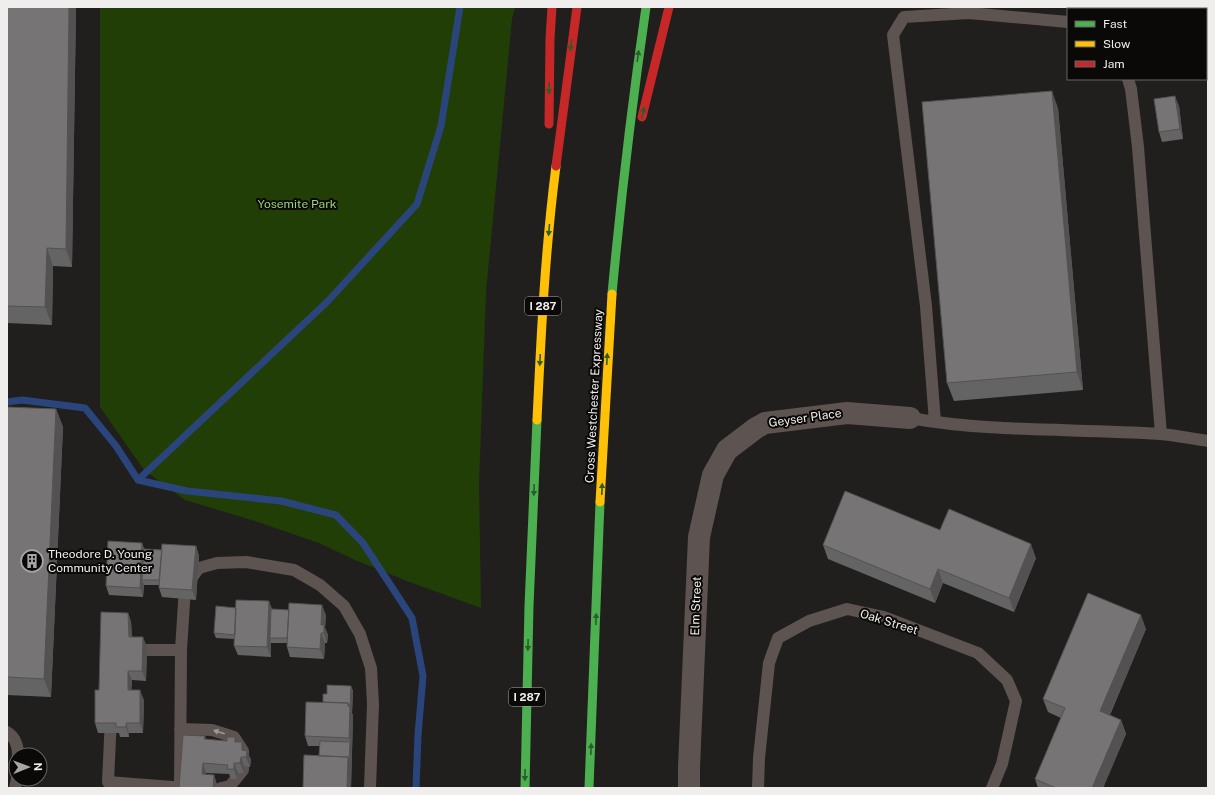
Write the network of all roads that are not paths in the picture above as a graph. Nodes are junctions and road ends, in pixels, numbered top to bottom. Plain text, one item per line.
1 (552, 7) edge
2 (578, 7) edge
3 (646, 7) edge
4 (668, 7) edge
5 (1067, 22) edge
6 (1128, 80) edge
7 (549, 130) dead end
8 (550, 145) dead end
9 (550, 213) junction
10 (618, 219) junction
11 (910, 418) joint
12 (935, 422) junction
13 (1161, 434) junction
14 (743, 438) joint
15 (1208, 441) edge
16 (122, 650) edge
17 (181, 650) junction
18 (111, 704) edge
19 (180, 729) junction
20 (7, 732) edge
21 (17, 747) edge
22 (181, 788) edge
23 (221, 788) edge
24 (370, 788) edge
25 (525, 788) edge
26 (589, 788) edge
27 (689, 788) edge
28 (758, 788) edge
29 (992, 788) edge

1 -> 7 highway
2 -> 9 highway, I 287
10 -> 3 highway, Cross Westchester Expressway
10 -> 4 highway
5 - 12 lane
6 - 13 lane
8 - 9 highway
9 -> 25 highway, I 287
26 -> 10 highway, Cross Westchester Expressway
11 - 12 lane
11 - 14 street, Geyser Place
12 - 13 lane
13 - 15 lane
14 - 27 street, Elm Street
16 - 17 lane
17 - 19 lane
17 - 24 lane
18 - 22 lane
19 - 22 lane
23 -> 19 lane
20 - 21 lane
28 - 29 lane, Oak Street

